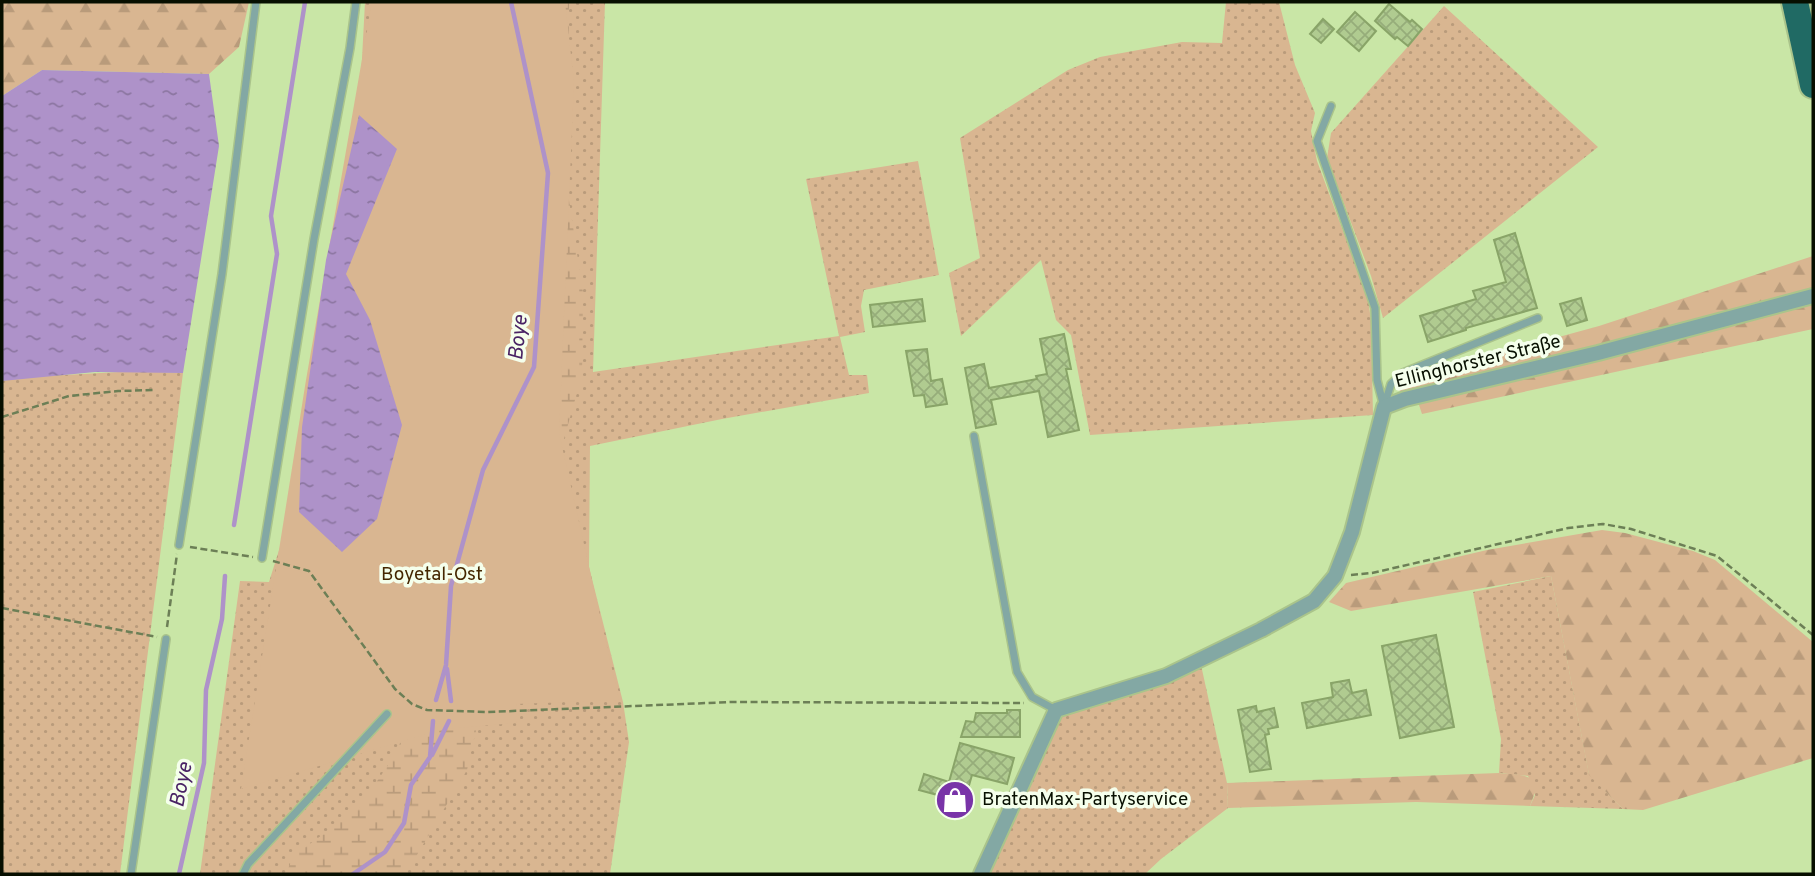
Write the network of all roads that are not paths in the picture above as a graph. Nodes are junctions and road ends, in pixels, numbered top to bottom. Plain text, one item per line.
1 (256, 2) edge
2 (356, 2) edge
3 (1782, 2) edge
4 (1797, 14) edge
5 (1813, 85) edge
6 (1331, 106) dead end
7 (1813, 296) edge
8 (1538, 318) dead end
9 (1384, 407) junction
10 (974, 436) dead end
11 (178, 545) road end
12 (262, 558) road end
13 (166, 639) road end
14 (1056, 710) junction
15 (387, 714) dead end
16 (131, 874) edge
17 (243, 874) edge
18 (981, 874) edge

1 - 11 lane
2 - 12 lane
3 - 4 highway
4 - 5 highway
6 - 9 lane
7 - 9 street, Ellinghorster Straße
8 - 9 lane
9 - 14 street, Ellinghorster Straße
10 - 14 lane
13 - 16 lane
14 - 18 street
15 - 17 lane

